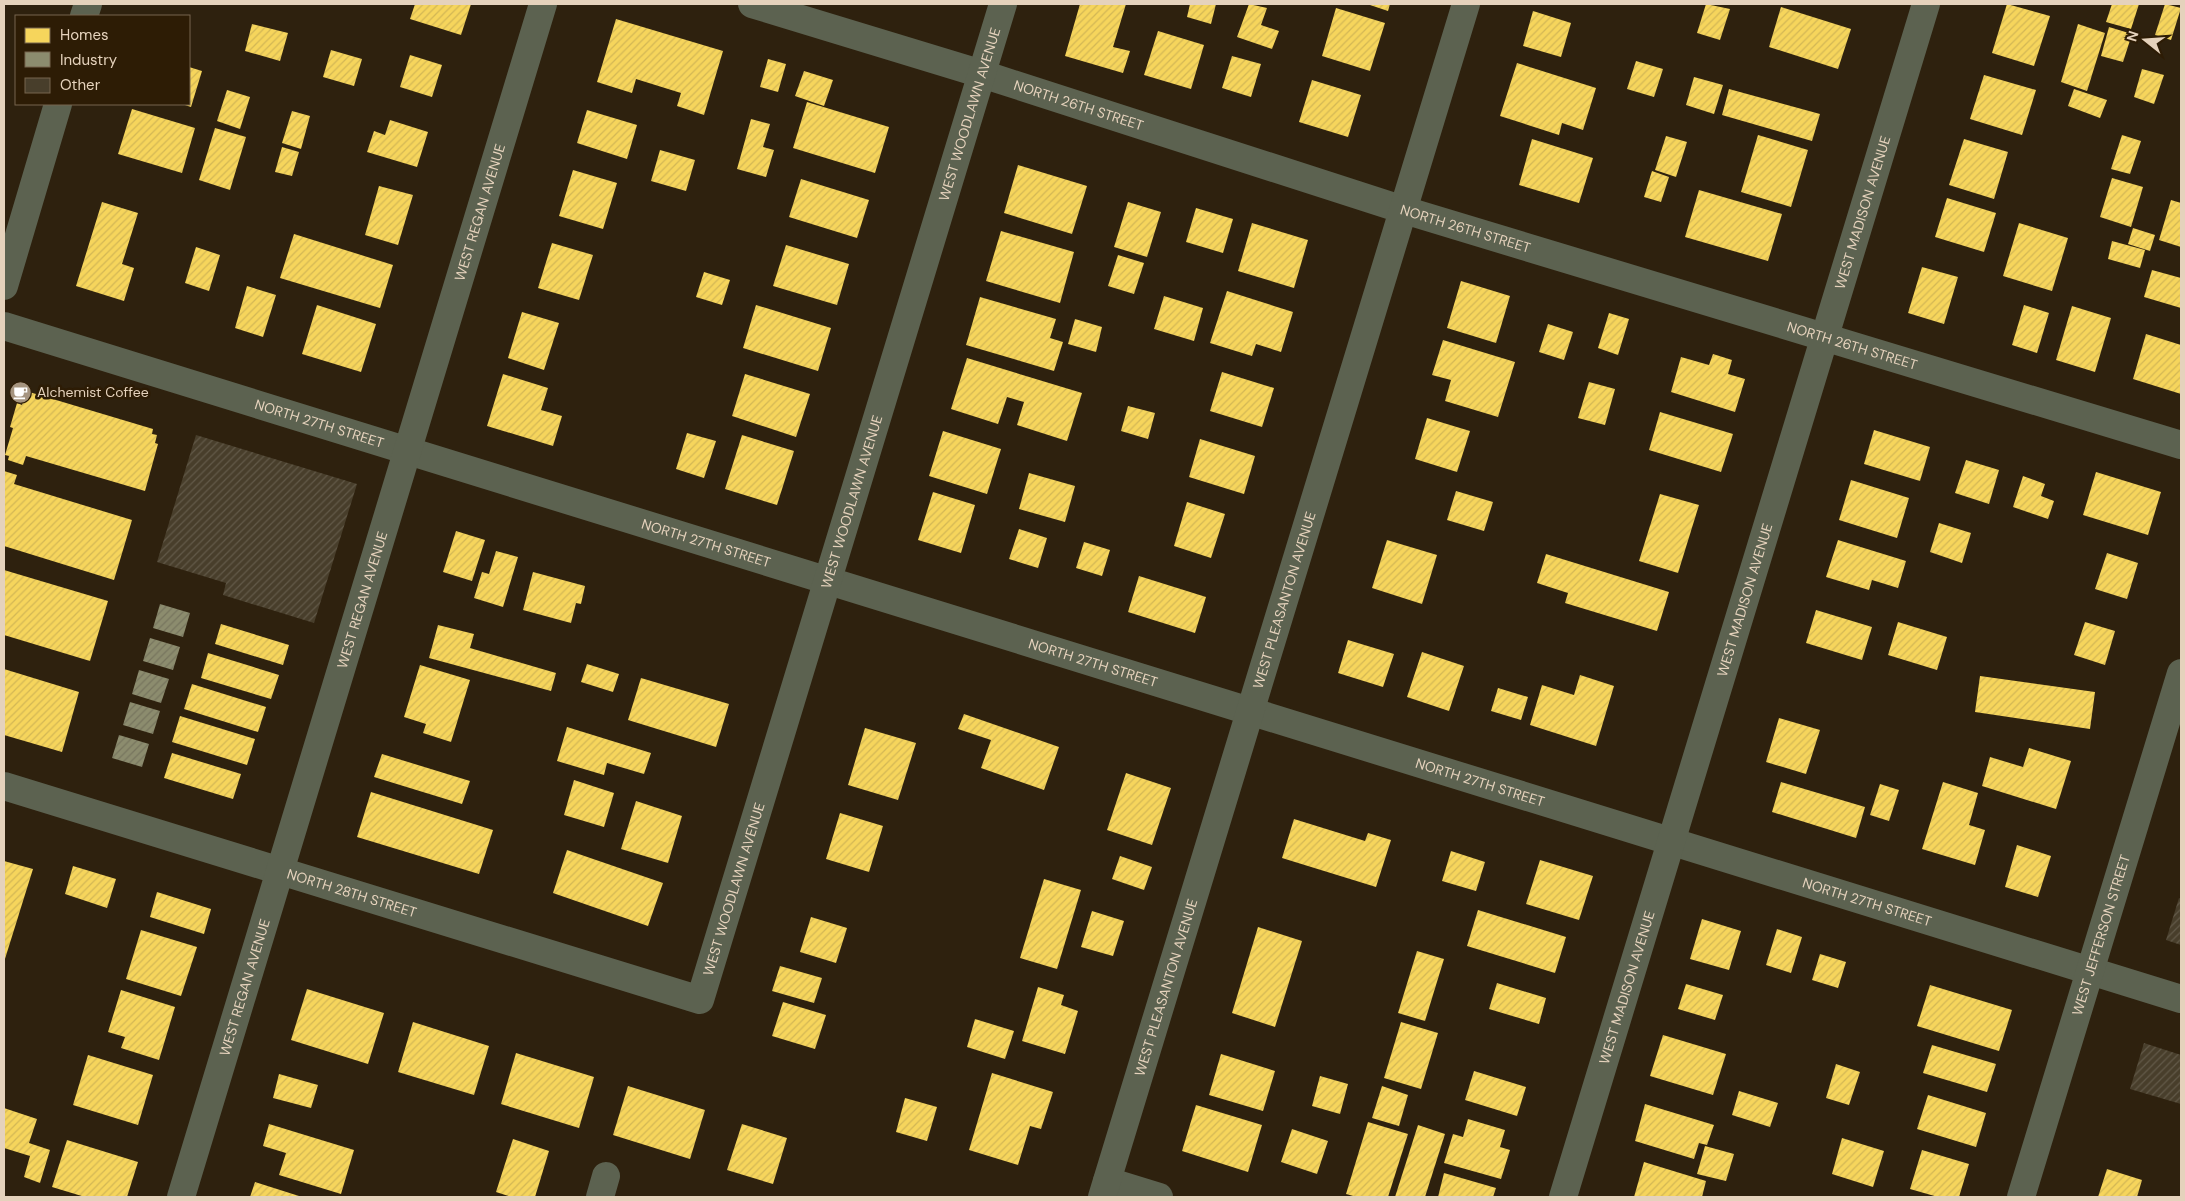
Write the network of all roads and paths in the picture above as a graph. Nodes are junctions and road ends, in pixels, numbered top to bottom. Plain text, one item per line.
1 (543, 4) edge
2 (752, 4) edge
3 (1004, 4) edge
4 (1466, 4) edge
5 (1926, 4) edge
6 (982, 74) junction
7 (58, 105) edge
8 (1404, 210) junction
9 (4, 286) edge
10 (4, 326) edge
11 (1825, 338) junction
12 (2181, 445) edge
13 (407, 452) junction
14 (828, 582) junction
15 (2181, 673) edge
16 (1249, 711) junction
17 (4, 786) edge
18 (1672, 842) junction
19 (280, 871) junction
20 (2090, 972) junction
21 (2181, 999) edge
22 (700, 1000) joint
23 (1105, 1189) edge
24 (181, 1197) edge
25 (1159, 1197) edge
26 (1563, 1197) edge
27 (2021, 1197) edge

1 - 13 street, WEST REGAN AVENUE
2 - 6 street, NORTH 26TH STREET
3 - 6 street, WEST WOODLAWN AVENUE
4 - 8 street, WEST PLEASANTON AVENUE
5 - 11 street, WEST MADISON AVENUE
6 - 8 street, NORTH 26TH STREET
6 - 14 street, WEST WOODLAWN AVENUE
7 - 9 street
8 - 11 street, NORTH 26TH STREET
8 - 16 street, WEST PLEASANTON AVENUE
10 - 13 street, NORTH 27TH STREET
11 - 12 street, NORTH 26TH STREET
11 - 18 street, WEST MADISON AVENUE
13 - 14 street, NORTH 27TH STREET
13 - 19 street, WEST REGAN AVENUE
14 - 16 street, NORTH 27TH STREET
14 - 22 street, WEST WOODLAWN AVENUE
15 - 20 street, WEST JEFFERSON STREET
16 - 18 street, NORTH 27TH STREET
16 - 23 street, WEST PLEASANTON AVENUE
17 - 19 street, NORTH 28TH STREET
18 - 20 street, NORTH 27TH STREET
18 - 26 street, WEST MADISON AVENUE
19 - 22 street, NORTH 28TH STREET
19 - 24 street, WEST REGAN AVENUE
20 - 21 street, NORTH 27TH STREET
20 - 27 street, WEST JEFFERSON STREET
23 - 25 street

